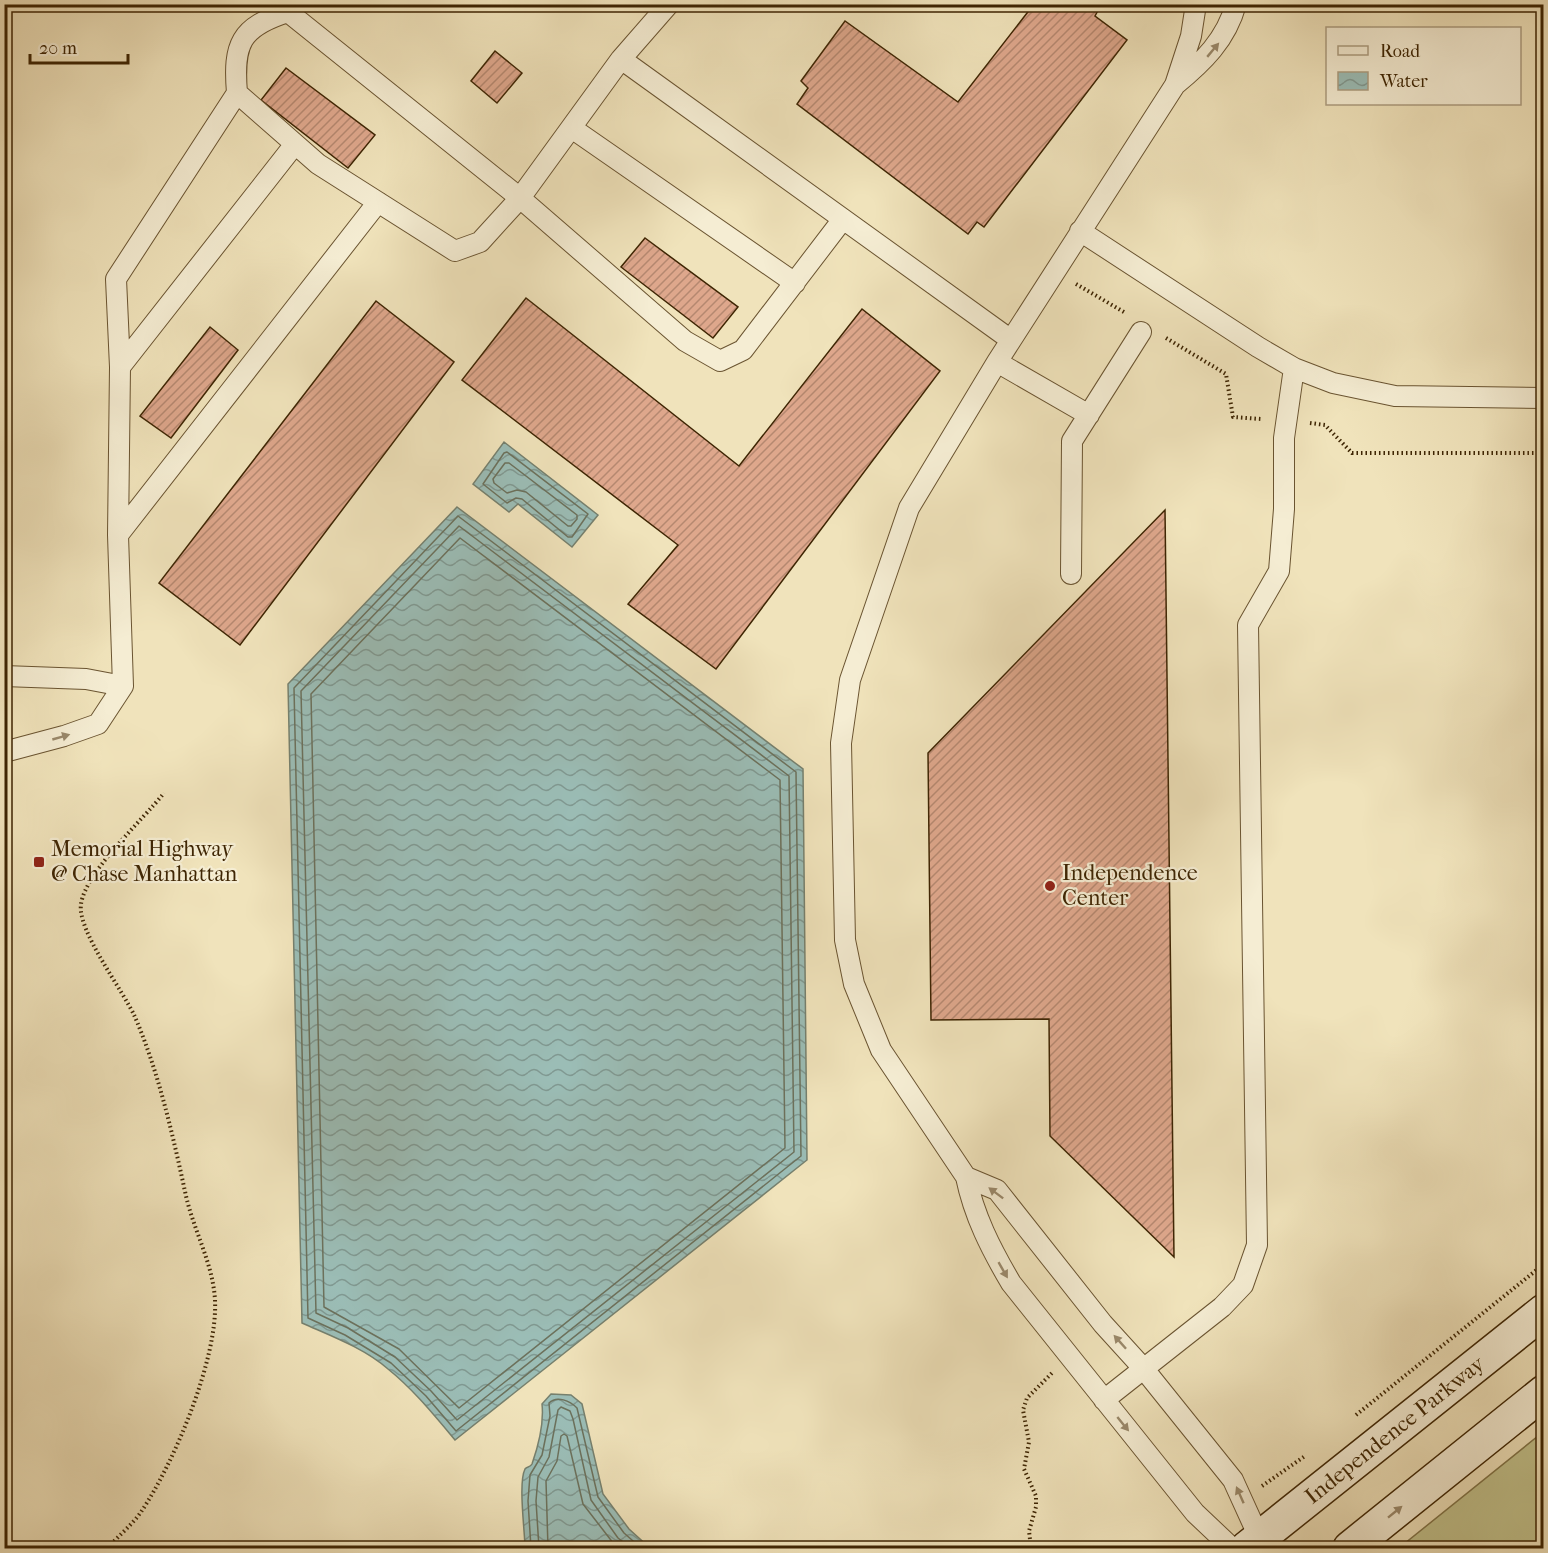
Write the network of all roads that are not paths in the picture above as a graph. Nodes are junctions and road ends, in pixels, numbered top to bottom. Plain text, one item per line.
1 (669, 4) edge
2 (1196, 4) edge
3 (1236, 4) edge
4 (621, 59) junction
5 (1175, 85) junction
6 (237, 93) junction
7 (573, 129) junction
8 (295, 144) junction
9 (520, 198) junction
10 (378, 202) junction
11 (843, 219) junction
12 (1080, 231) junction
13 (795, 283) junction
14 (1141, 332) dead end
15 (1011, 340) junction
16 (997, 362) junction
17 (120, 367) junction
18 (1294, 368) junction
19 (1544, 398) edge
20 (1089, 415) junction
21 (118, 535) junction
22 (1071, 574) dead end
23 (4, 676) edge
24 (123, 686) junction
25 (4, 752) edge
26 (966, 1178) junction
27 (1544, 1311) edge
28 (1143, 1368) junction
29 (1544, 1392) edge
30 (1104, 1400) junction
31 (1250, 1546) edge
32 (1350, 1548) edge

1 - 4 lane
2 - 5 lane
5 -> 3 lane
4 - 7 lane
4 - 11 lane
5 - 12 lane
6 - 8 lane
6 - 9 lane
6 - 17 lane
7 - 9 lane
7 - 13 lane
8 - 10 lane
8 - 17 lane
9 - 10 lane
9 - 13 lane
10 - 21 lane
11 - 13 lane
11 - 15 lane
12 - 15 lane
12 - 18 lane
14 - 20 lane
15 - 16 lane
16 - 20 lane
16 - 26 lane
17 - 21 lane
18 - 19 lane
18 - 28 lane
20 - 22 lane
21 - 24 lane
23 - 24 lane
25 -> 24 lane
28 -> 26 lane
26 -> 30 lane
27 - 31 main road, Independence Parkway
28 - 30 lane
31 -> 28 lane
32 -> 29 main road
30 -> 31 lane

